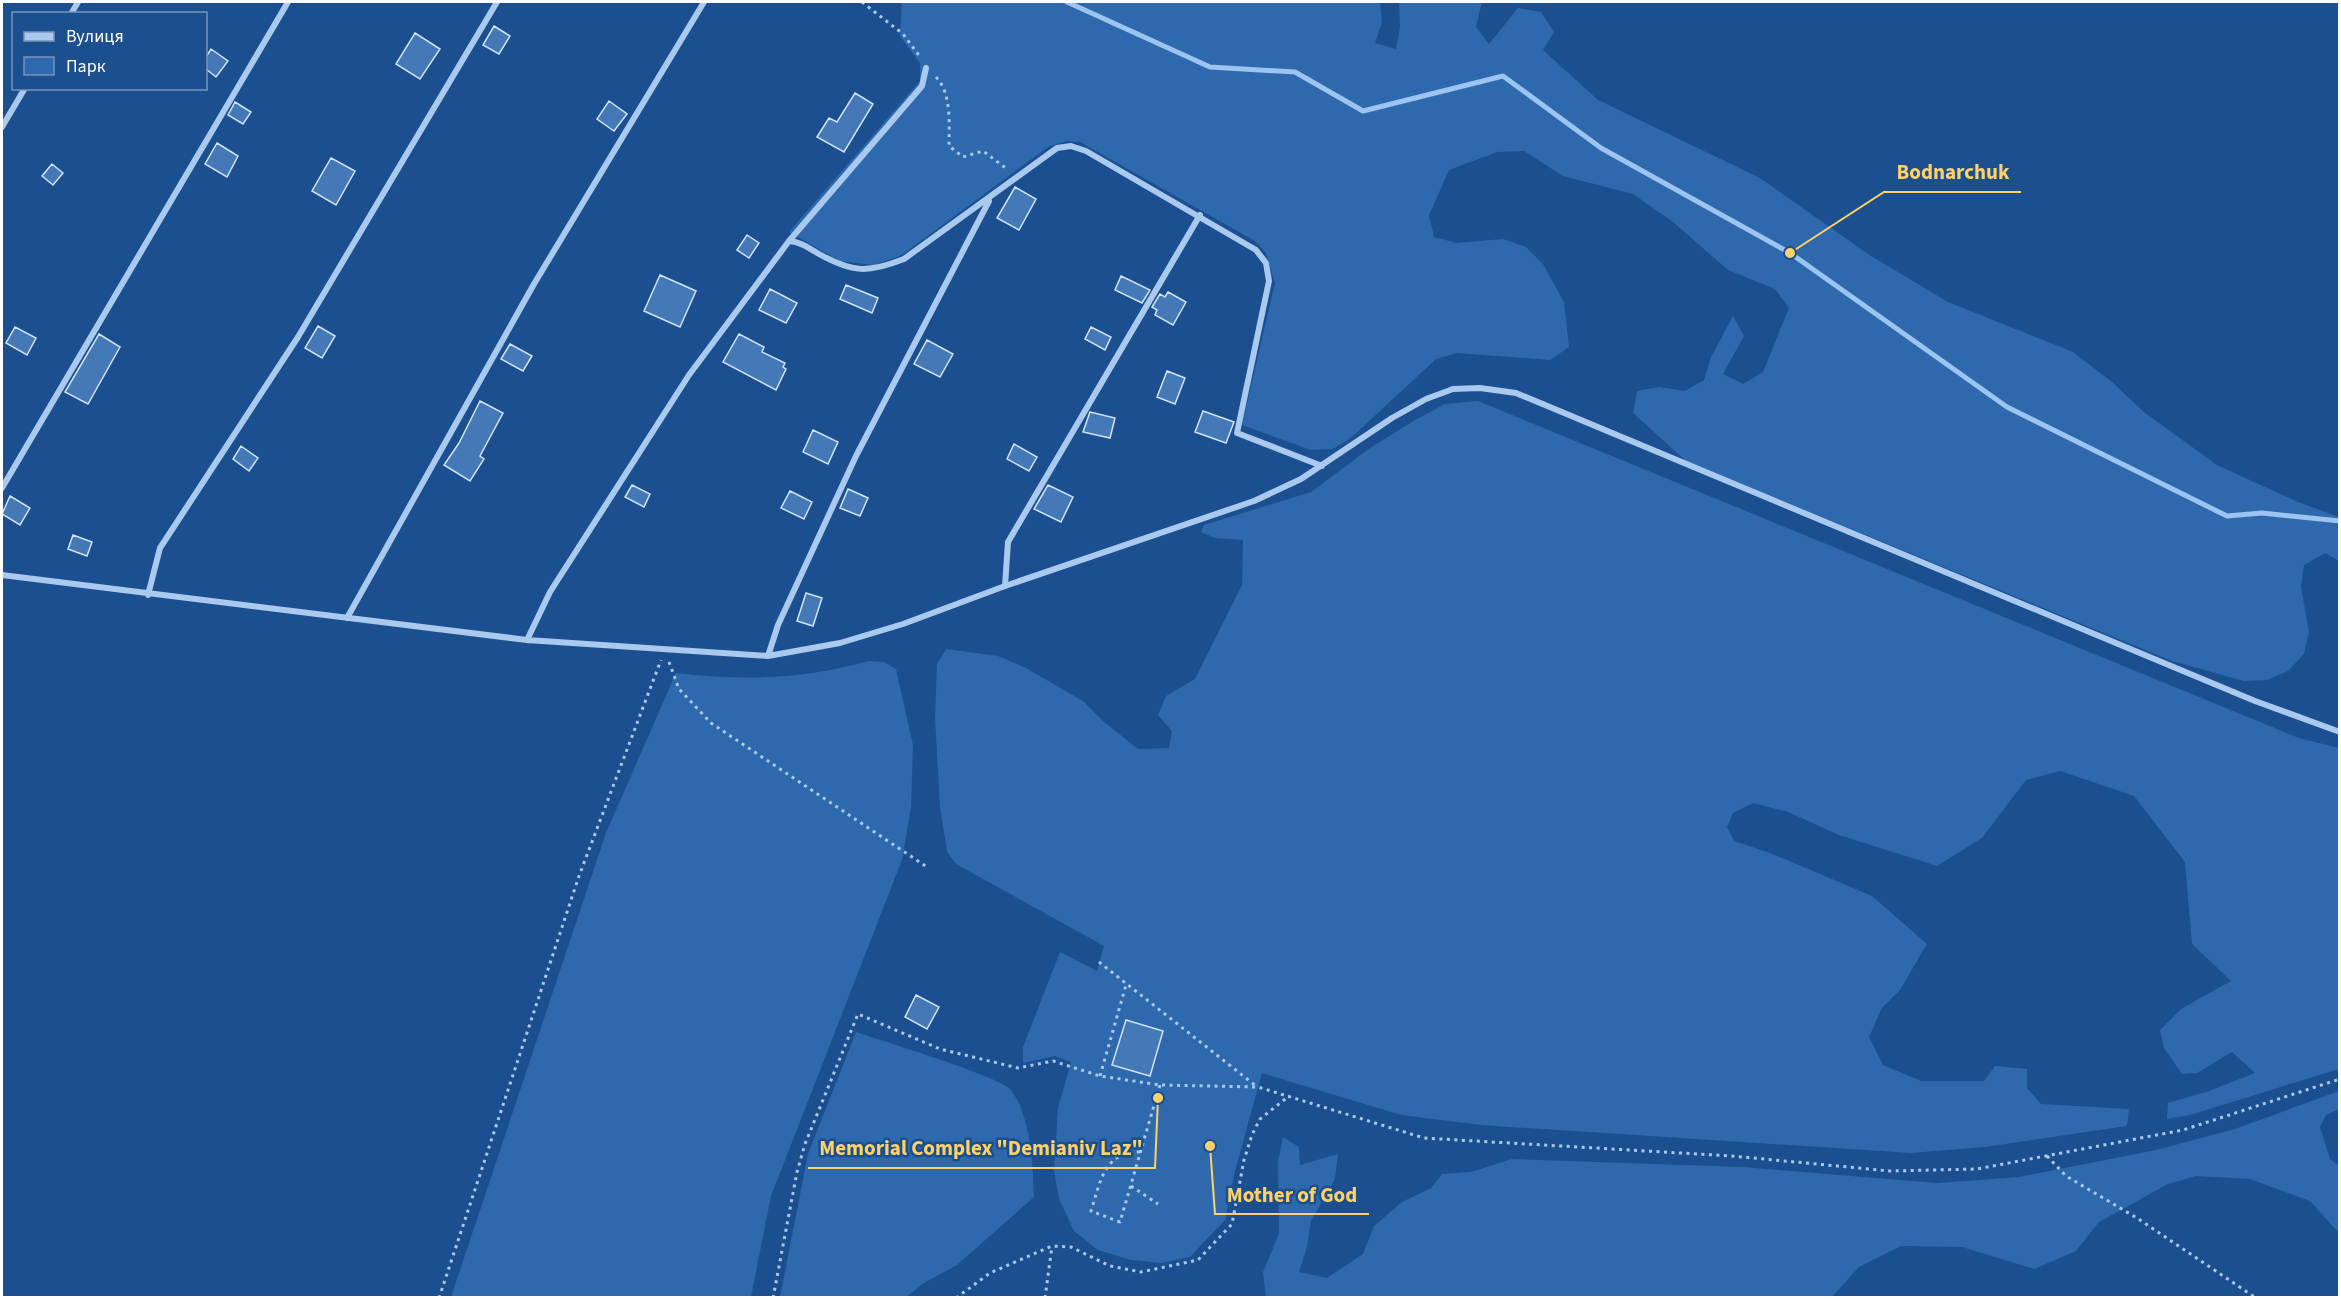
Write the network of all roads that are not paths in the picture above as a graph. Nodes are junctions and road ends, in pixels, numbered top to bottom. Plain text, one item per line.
1 (288, 2) edge
2 (497, 2) edge
3 (704, 2) edge
4 (926, 68) road end
5 (24, 90) edge
6 (2, 127) edge
7 (989, 200) junction
8 (1200, 215) junction
9 (789, 241) junction
10 (1322, 466) junction
11 (2, 488) edge
12 (2, 575) edge
13 (1005, 586) junction
14 (148, 595) junction
15 (347, 618) junction
16 (527, 640) junction
17 (768, 656) junction
18 (2340, 732) edge

1 - 11 street
2 - 14 street
3 - 15 street
4 - 9 street
5 - 6 street
7 - 8 street
7 - 9 street
7 - 17 street
8 - 10 street
8 - 13 street
9 - 16 street
10 - 13 street
10 - 18 street
12 - 14 street
13 - 17 street
14 - 15 street
15 - 16 street
16 - 17 street

